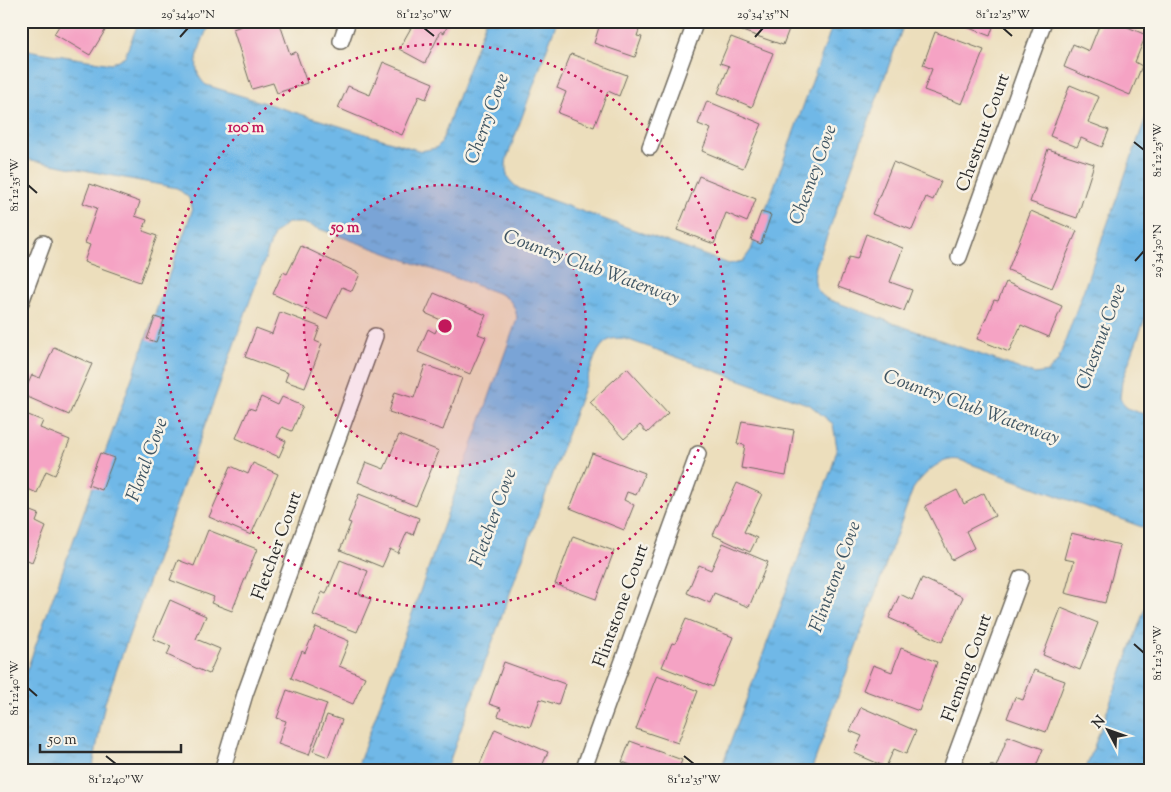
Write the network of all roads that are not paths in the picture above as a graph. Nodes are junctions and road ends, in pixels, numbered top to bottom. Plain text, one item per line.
1 (348, 21) edge
2 (696, 21) edge
3 (1044, 21) edge
4 (341, 41) dead end
5 (650, 147) dead end
6 (43, 243) dead end
7 (959, 258) dead end
8 (21, 302) edge
9 (375, 336) dead end
10 (698, 454) dead end
11 (1021, 578) dead end
12 (222, 771) edge
13 (583, 771) edge
14 (950, 771) edge

1 - 4 street
2 - 5 street
3 - 7 street, Chestnut Court
6 - 8 street
9 - 12 street, Fletcher Court
10 - 13 street, Flintstone Court
11 - 14 street, Fleming Court

